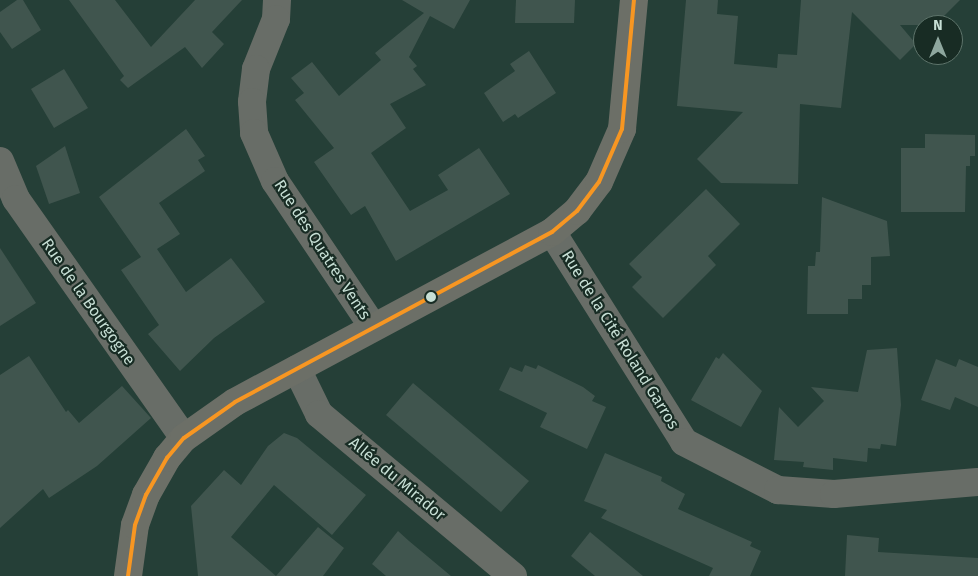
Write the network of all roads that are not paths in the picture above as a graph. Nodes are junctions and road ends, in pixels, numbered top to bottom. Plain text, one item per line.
1 (277, 0) edge
2 (634, 0) edge
3 (0, 161) edge
4 (552, 232) junction
5 (373, 327) junction
6 (297, 369) junction
7 (184, 438) junction
8 (978, 482) edge
9 (128, 576) edge
10 (513, 576) edge

1 - 5 street, Rue des Quatres Vents
2 - 4 main road
3 - 7 street, Rue de la Bourgogne
4 - 5 main road
4 - 8 street, Rue de la Cité Roland Garros
5 - 6 main road
6 - 7 main road
6 - 10 street, Allée du Mirador
7 - 9 main road

